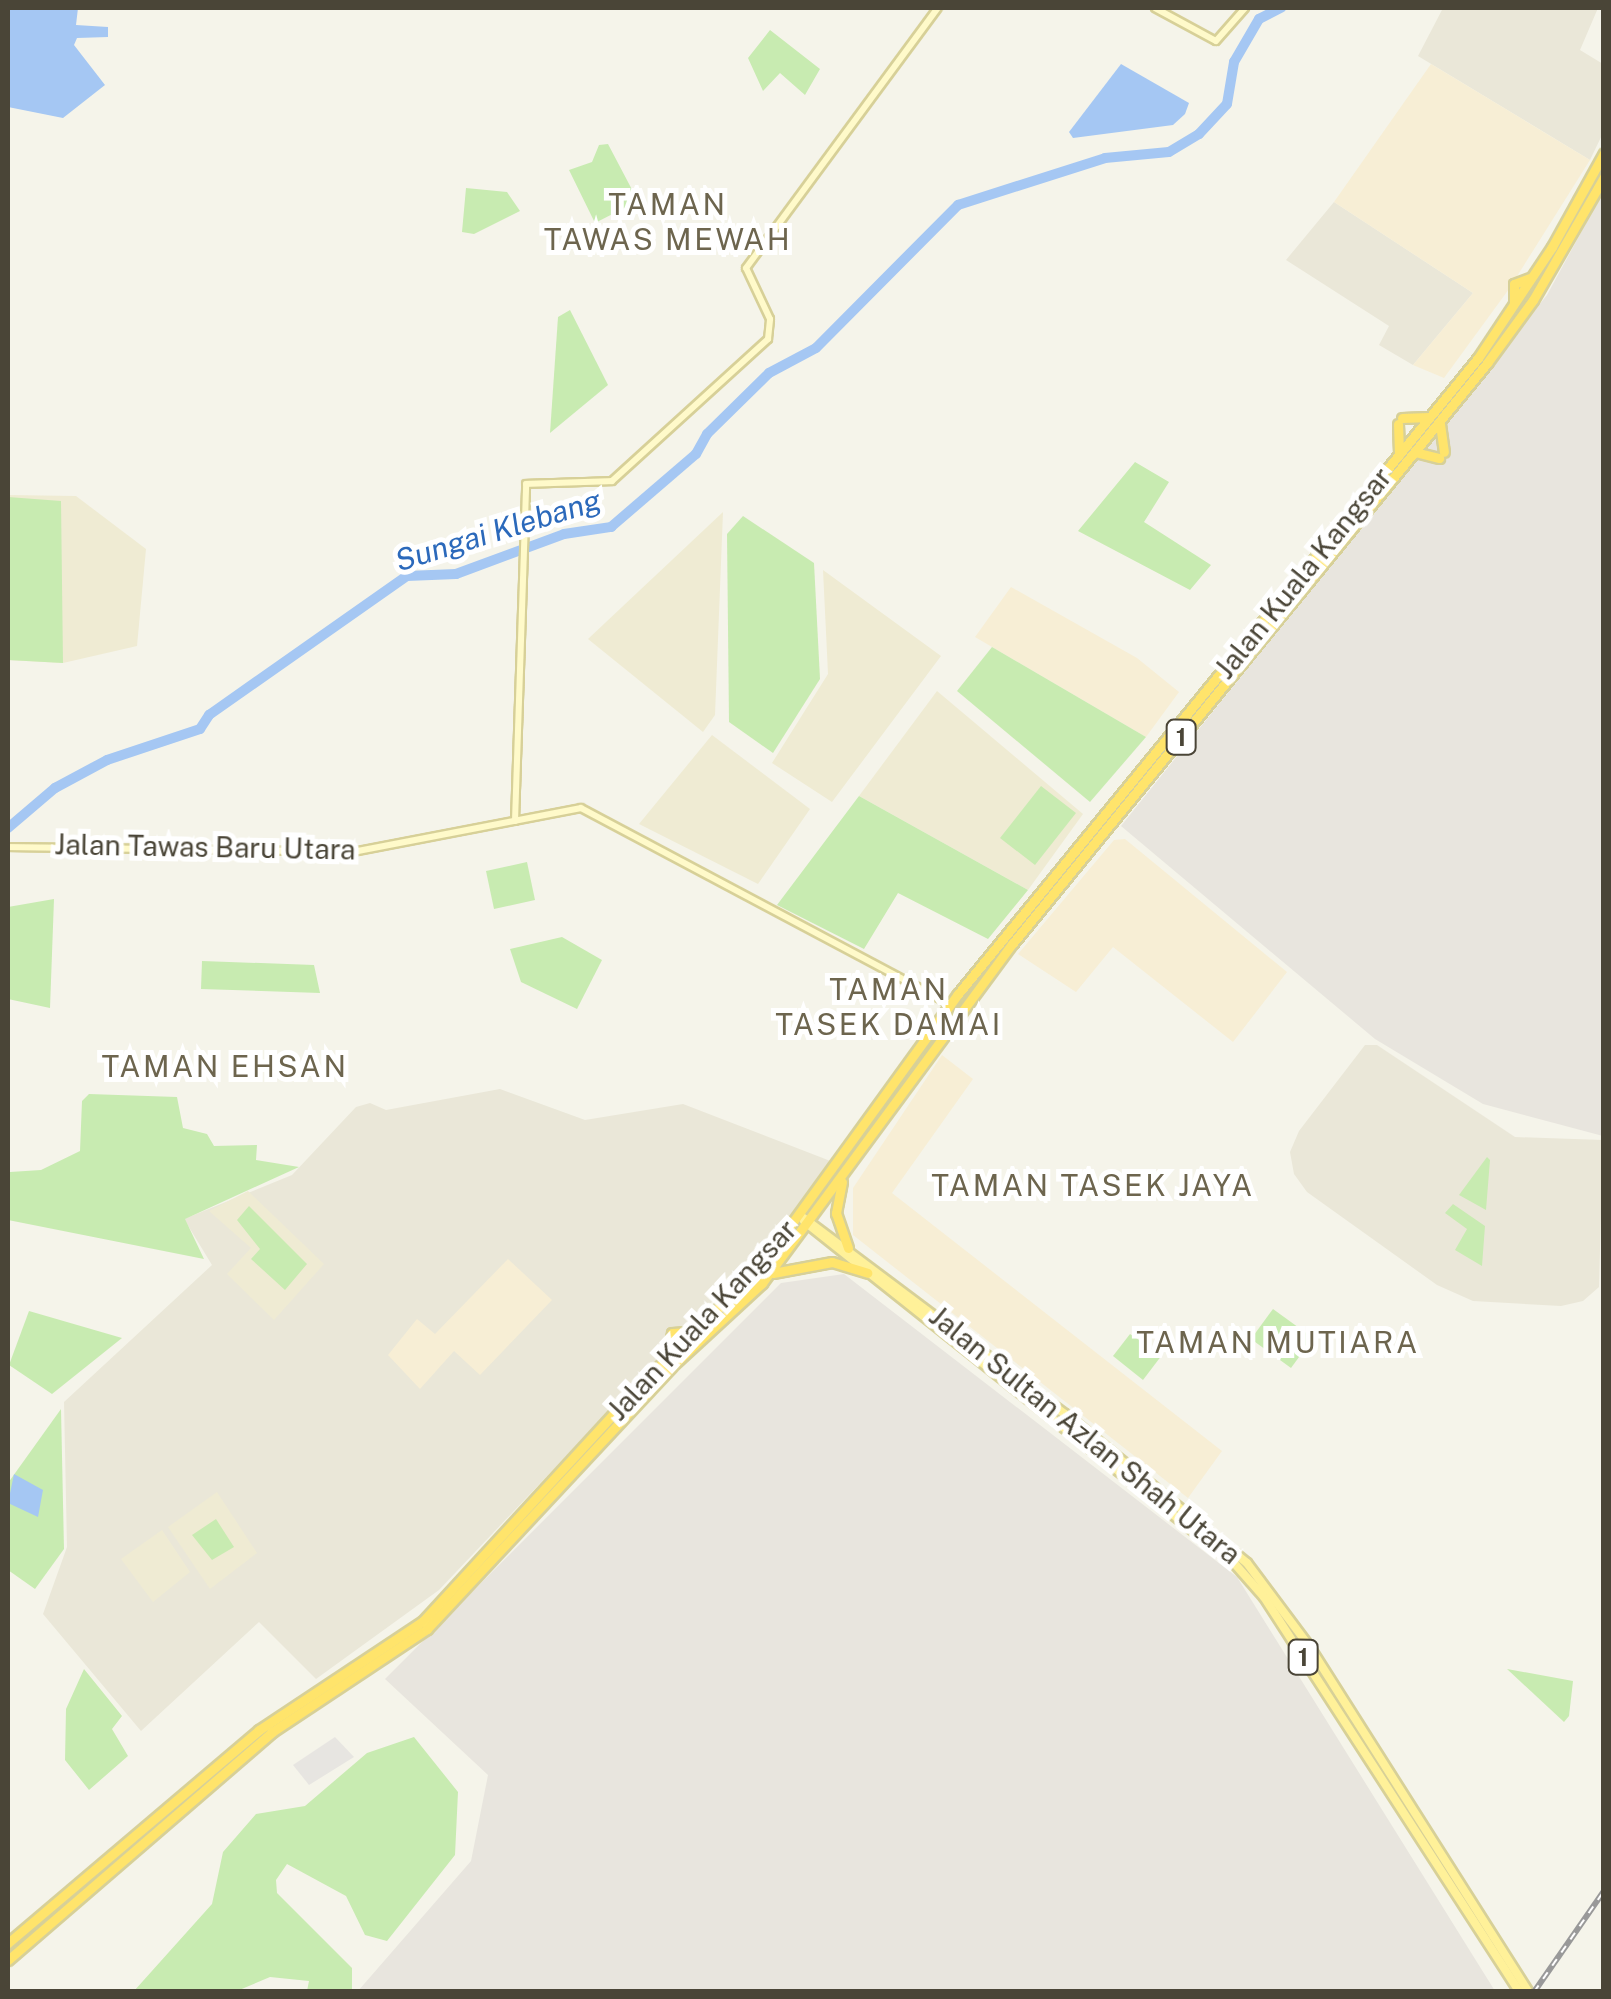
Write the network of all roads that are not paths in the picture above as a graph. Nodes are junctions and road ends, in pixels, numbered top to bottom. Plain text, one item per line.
1 (938, 8) edge
2 (1155, 8) edge
3 (1245, 8) edge
4 (1604, 153) edge
5 (1604, 176) edge
6 (1541, 276) junction
7 (1518, 312) junction
8 (1435, 419) junction
9 (1415, 452) junction
10 (1399, 455) junction
11 (515, 820) junction
12 (8, 846) edge
13 (1013, 943) junction
14 (950, 1004) junction
15 (934, 1024) junction
16 (946, 1030) junction
17 (934, 1046) junction
18 (882, 1099) junction
19 (844, 1174) junction
20 (801, 1216) junction
21 (809, 1224) junction
22 (848, 1248) junction
23 (867, 1273) junction
24 (769, 1275) junction
25 (737, 1305) junction
26 (694, 1330) junction
27 (682, 1342) junction
28 (653, 1379) junction
29 (1046, 1414) junction
30 (1066, 1417) junction
31 (1082, 1442) junction
32 (1492, 1941) junction
33 (8, 1944) edge
34 (8, 1960) edge
35 (1520, 1992) edge
36 (1530, 1992) edge

1 - 11 street
2 - 3 street
4 - 6 highway, Jalan Kuala Kangsar / 1
5 - 6 highway, Jalan Kuala Kangsar / 1
6 - 7 highway, Jalan Kuala Kangsar / 1
6 - 7 highway, Jalan Kuala Kangsar / 1
6 - 7 highway
7 - 8 highway, Jalan Kuala Kangsar / 1
8 - 9 highway, Jalan Kuala Kangsar / 1
8 - 9 highway
8 - 10 highway, Jalan Kuala Kangsar / 1
8 - 10 highway
9 - 13 highway, Jalan Kuala Kangsar / 1
10 - 14 highway, Jalan Kuala Kangsar / 1
11 - 12 street, Jalan Tawas Baru Utara
11 - 14 street, Jalan Tawas Baru Utara
13 - 14 highway
13 - 16 highway, Jalan Kuala Kangsar / 1
14 - 15 highway, Jalan Kuala Kangsar / 1
14 - 16 highway
15 - 17 highway
15 - 18 highway, Jalan Kuala Kangsar / 1
16 - 17 highway, Jalan Kuala Kangsar / 1
17 - 18 highway
17 - 19 highway, Jalan Kuala Kangsar / 1
18 - 20 highway, Jalan Kuala Kangsar / 1
19 - 21 highway, Jalan Kuala Kangsar / 1
19 - 22 highway
20 - 21 main road, Jalan Sultan Azlan Shah Utara / 1
20 - 26 highway, Jalan Kuala Kangsar
21 - 22 main road, Jalan Sultan Azlan Shah Utara / 1
21 - 23 main road, Jalan Sultan Azlan Shah Utara / 1
21 - 24 highway, Jalan Kuala Kangsar
22 - 30 main road, Jalan Sultan Azlan Shah Utara / 1
23 - 24 highway
23 - 29 main road, Jalan Sultan Azlan Shah Utara / 1
24 - 25 highway, Jalan Kuala Kangsar
25 - 27 highway
25 - 28 highway, Jalan Kuala Kangsar
26 - 27 highway, Jalan Kuala Kangsar
26 - 28 highway
27 - 28 highway, Jalan Kuala Kangsar
28 - 33 highway, Jalan Kuala Kangsar
28 - 34 highway, Jalan Kuala Kangsar
29 - 30 main road
29 - 31 main road, Jalan Sultan Azlan Shah Utara / 1
30 - 31 main road
30 - 32 main road, Jalan Sultan Azlan Shah Utara / 1
31 - 32 main road, Jalan Sultan Azlan Shah Utara / 1
32 - 35 main road, Jalan Sultan Azlan Shah Utara / 1
32 - 36 main road, Jalan Sultan Azlan Shah Utara / 1

